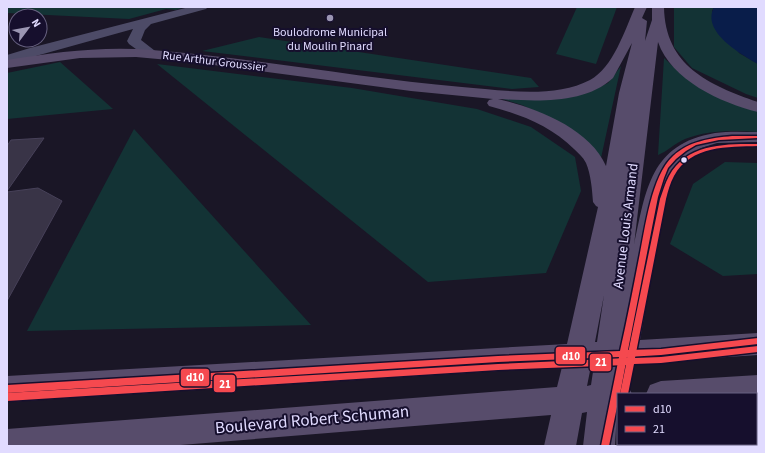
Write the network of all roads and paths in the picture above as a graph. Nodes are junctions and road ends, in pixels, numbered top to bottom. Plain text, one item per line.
1 (202, 7) edge
2 (650, 10) edge
3 (147, 21) junction
4 (152, 54) junction
5 (7, 60) edge
6 (7, 64) edge
7 (422, 87) junction
8 (758, 107) edge
9 (758, 137) edge
10 (606, 224) junction
11 (758, 342) edge
12 (758, 388) edge
13 (7, 389) edge
14 (672, 393) edge
15 (617, 397) edge
16 (18, 444) edge
17 (560, 446) edge
18 (599, 446) edge
19 (605, 446) edge

1 - 3 street
2 - 7 main road
2 - 8 main road
2 - 10 main road, Avenue Louis Armand
2 - 18 main road, Avenue Louis Armand
3 - 4 street
3 - 5 street
4 - 6 main road, Rue Arthur Groussier
4 - 7 main road, Rue Arthur Groussier
7 - 10 main road
9 - 19 main road
10 - 17 main road, Avenue Louis Armand
11 - 13 main road
12 - 14 main road
15 - 16 main road, Boulevard Robert Schuman

